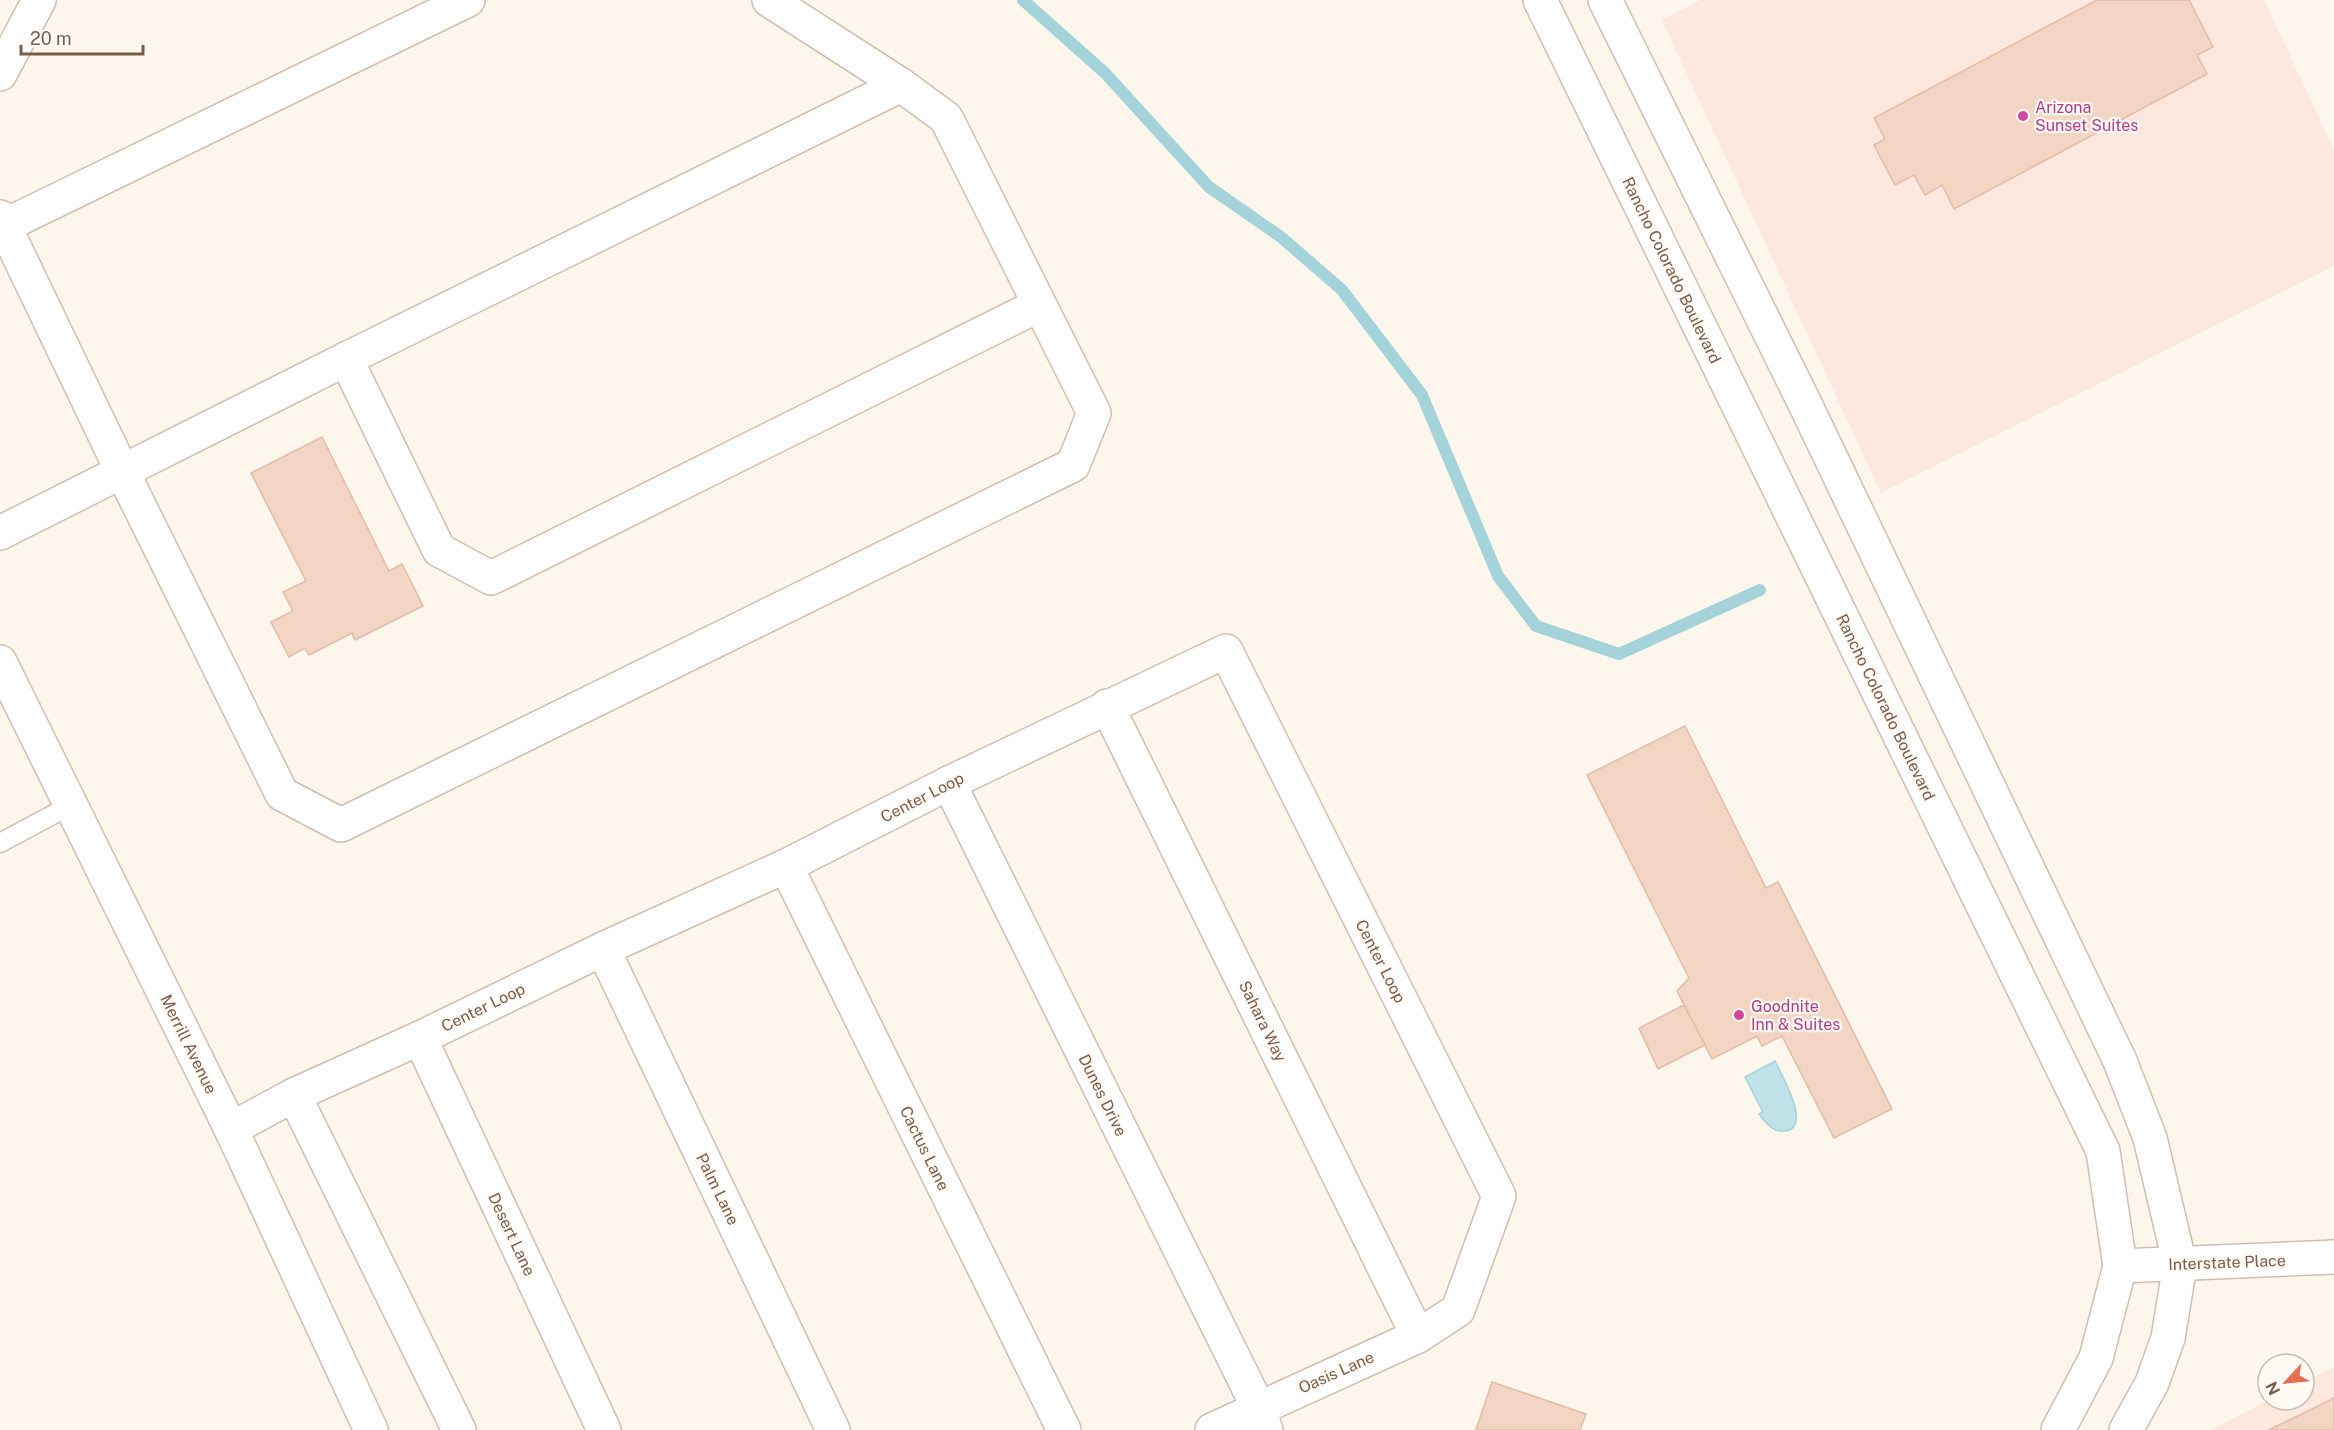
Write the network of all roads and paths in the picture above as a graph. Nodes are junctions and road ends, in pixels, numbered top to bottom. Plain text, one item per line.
1 (39, 0) edge
2 (468, 0) edge
3 (769, 0) edge
4 (1540, 0) edge
5 (1605, 0) edge
6 (0, 74) edge
7 (901, 85) junction
8 (2, 222) edge
9 (1040, 305) junction
10 (346, 358) junction
11 (123, 473) junction
12 (0, 533) edge
13 (0, 662) edge
14 (1107, 706) junction
15 (949, 783) junction
16 (71, 805) junction
17 (0, 843) edge
18 (786, 866) junction
19 (603, 948) junction
20 (420, 1038) junction
21 (294, 1095) junction
22 (231, 1130) junction
23 (2334, 1257) edge
24 (2180, 1264) junction
25 (2120, 1266) junction
26 (1458, 1310) joint
27 (1418, 1336) junction
28 (1262, 1419) edge
29 (371, 1430) edge
30 (459, 1430) edge
31 (604, 1430) edge
32 (833, 1430) edge
33 (1064, 1430) edge
34 (1212, 1430) edge
35 (2058, 1430) edge
36 (2126, 1430) edge

1 - 6 street
2 - 8 street
3 - 7 street
4 - 25 street, Rancho Colorado Boulevard
5 - 24 street
7 - 9 street
7 - 10 street
8 - 11 street
9 - 10 street
9 - 11 street
10 - 11 street
11 - 12 street
13 - 16 street, Merrill Avenue
14 - 15 street, Center Loop
14 - 26 street, Center Loop
14 - 27 street, Sahara Way
15 - 18 street, Center Loop
15 - 28 street, Dunes Drive
16 - 17 lane
16 - 22 street, Merrill Avenue
18 - 19 street, Center Loop
18 - 33 street, Cactus Lane
19 - 20 street, Center Loop
19 - 32 street, Palm Lane
20 - 21 street, Center Loop
20 - 31 street, Desert Lane
21 - 22 street, Center Loop
21 - 30 street
22 - 29 street, Merrill Avenue
23 - 24 street, Interstate Place
24 - 25 street, Interstate Place
24 - 36 street
25 - 35 street, Rancho Colorado Boulevard
26 - 27 street, Oasis Lane
27 - 28 street, Oasis Lane
28 - 34 street, Oasis Lane

